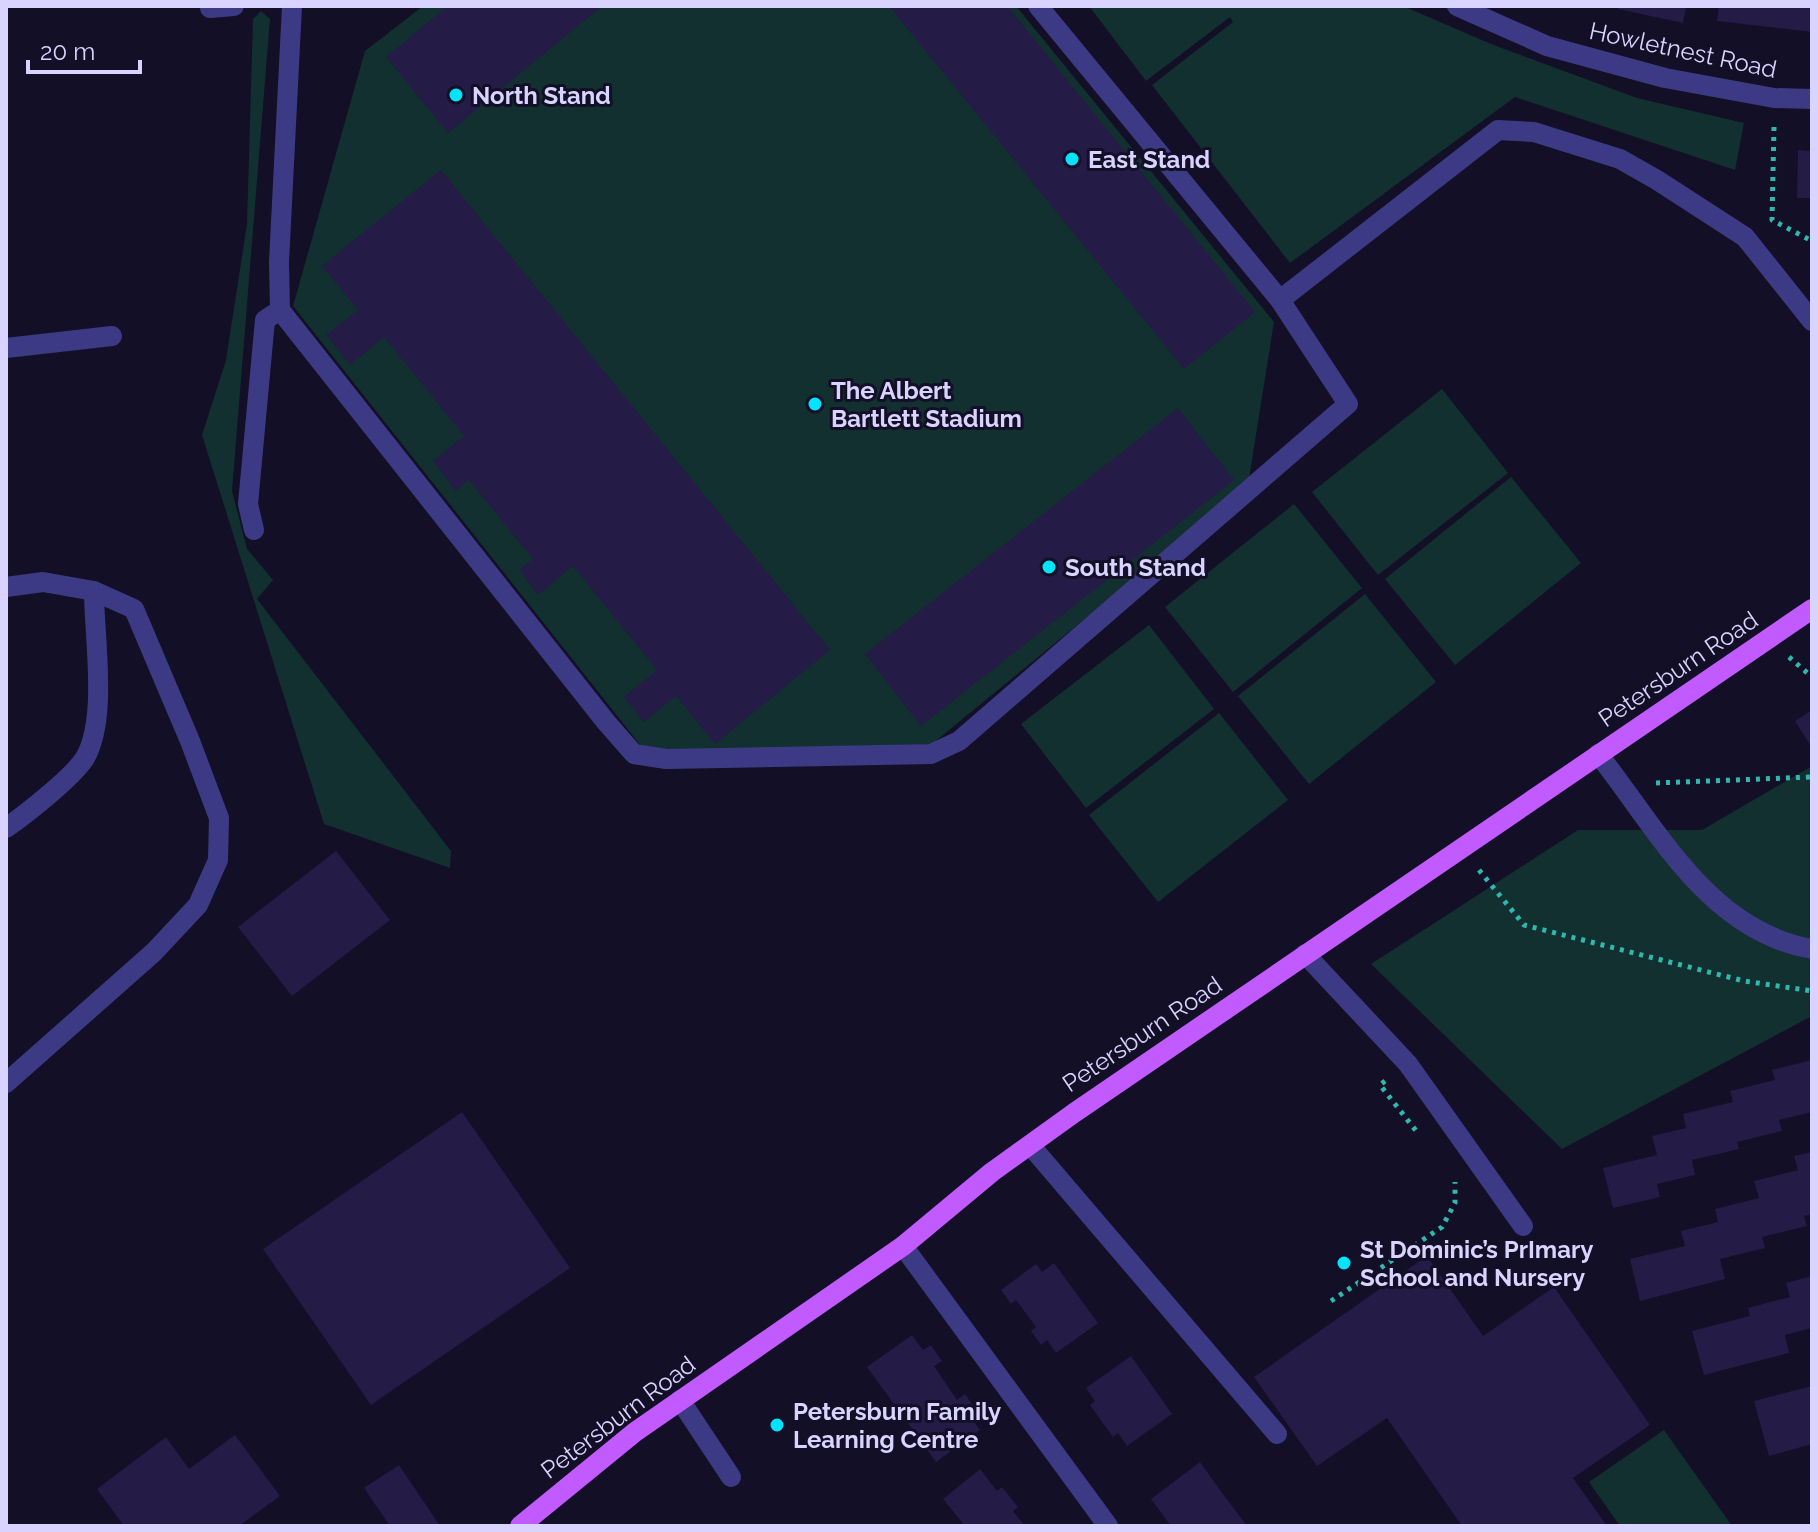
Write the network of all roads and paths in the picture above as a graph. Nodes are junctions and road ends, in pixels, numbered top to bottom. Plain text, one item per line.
1 (234, 6) edge
2 (292, 6) edge
3 (1038, 6) edge
4 (1457, 6) edge
5 (210, 8) dead end
6 (1774, 98) junction
7 (1812, 99) edge
8 (1812, 241) edge
9 (1280, 300) junction
10 (280, 310) junction
11 (1812, 321) edge
12 (112, 336) dead end
13 (6, 348) edge
14 (254, 530) dead end
15 (6, 587) edge
16 (94, 591) junction
17 (1812, 609) edge
18 (1812, 669) edge
19 (1801, 670) dead end
20 (1598, 754) junction
21 (1812, 777) edge
22 (1623, 786) junction
23 (6, 828) edge
24 (1460, 848) junction
25 (1812, 949) edge
26 (1305, 954) junction
27 (1812, 991) edge
28 (1408, 1064) junction
29 (6, 1083) edge
30 (1418, 1134) dead end
31 (1030, 1145) junction
32 (1446, 1171) dead end
33 (1523, 1226) dead end
34 (903, 1246) junction
35 (1331, 1301) dead end
36 (680, 1400) junction
37 (1277, 1434) dead end
38 (731, 1477) dead end
39 (520, 1526) edge
40 (1108, 1526) edge

1 - 5 street
2 - 10 street
3 - 9 street
4 - 6 street, Howletnest Road
6 - 7 street, Howletnest Road
6 - 8 path
9 - 10 street
9 - 11 street
10 - 14 street
12 - 13 street
15 - 16 street
16 - 23 street
16 - 29 street
17 - 20 main road, Petersburn Road
18 - 19 path
20 - 22 street
20 - 24 main road, Petersburn Road
21 - 22 path
22 - 25 street
24 - 26 main road, Petersburn Road
24 - 27 path
26 - 28 street
26 - 31 main road, Petersburn Road
28 - 30 path
28 - 33 street
31 - 34 main road, Petersburn Road
31 - 37 street
32 - 35 path
34 - 36 main road, Petersburn Road
34 - 40 street
36 - 38 street
36 - 39 main road, Petersburn Road

